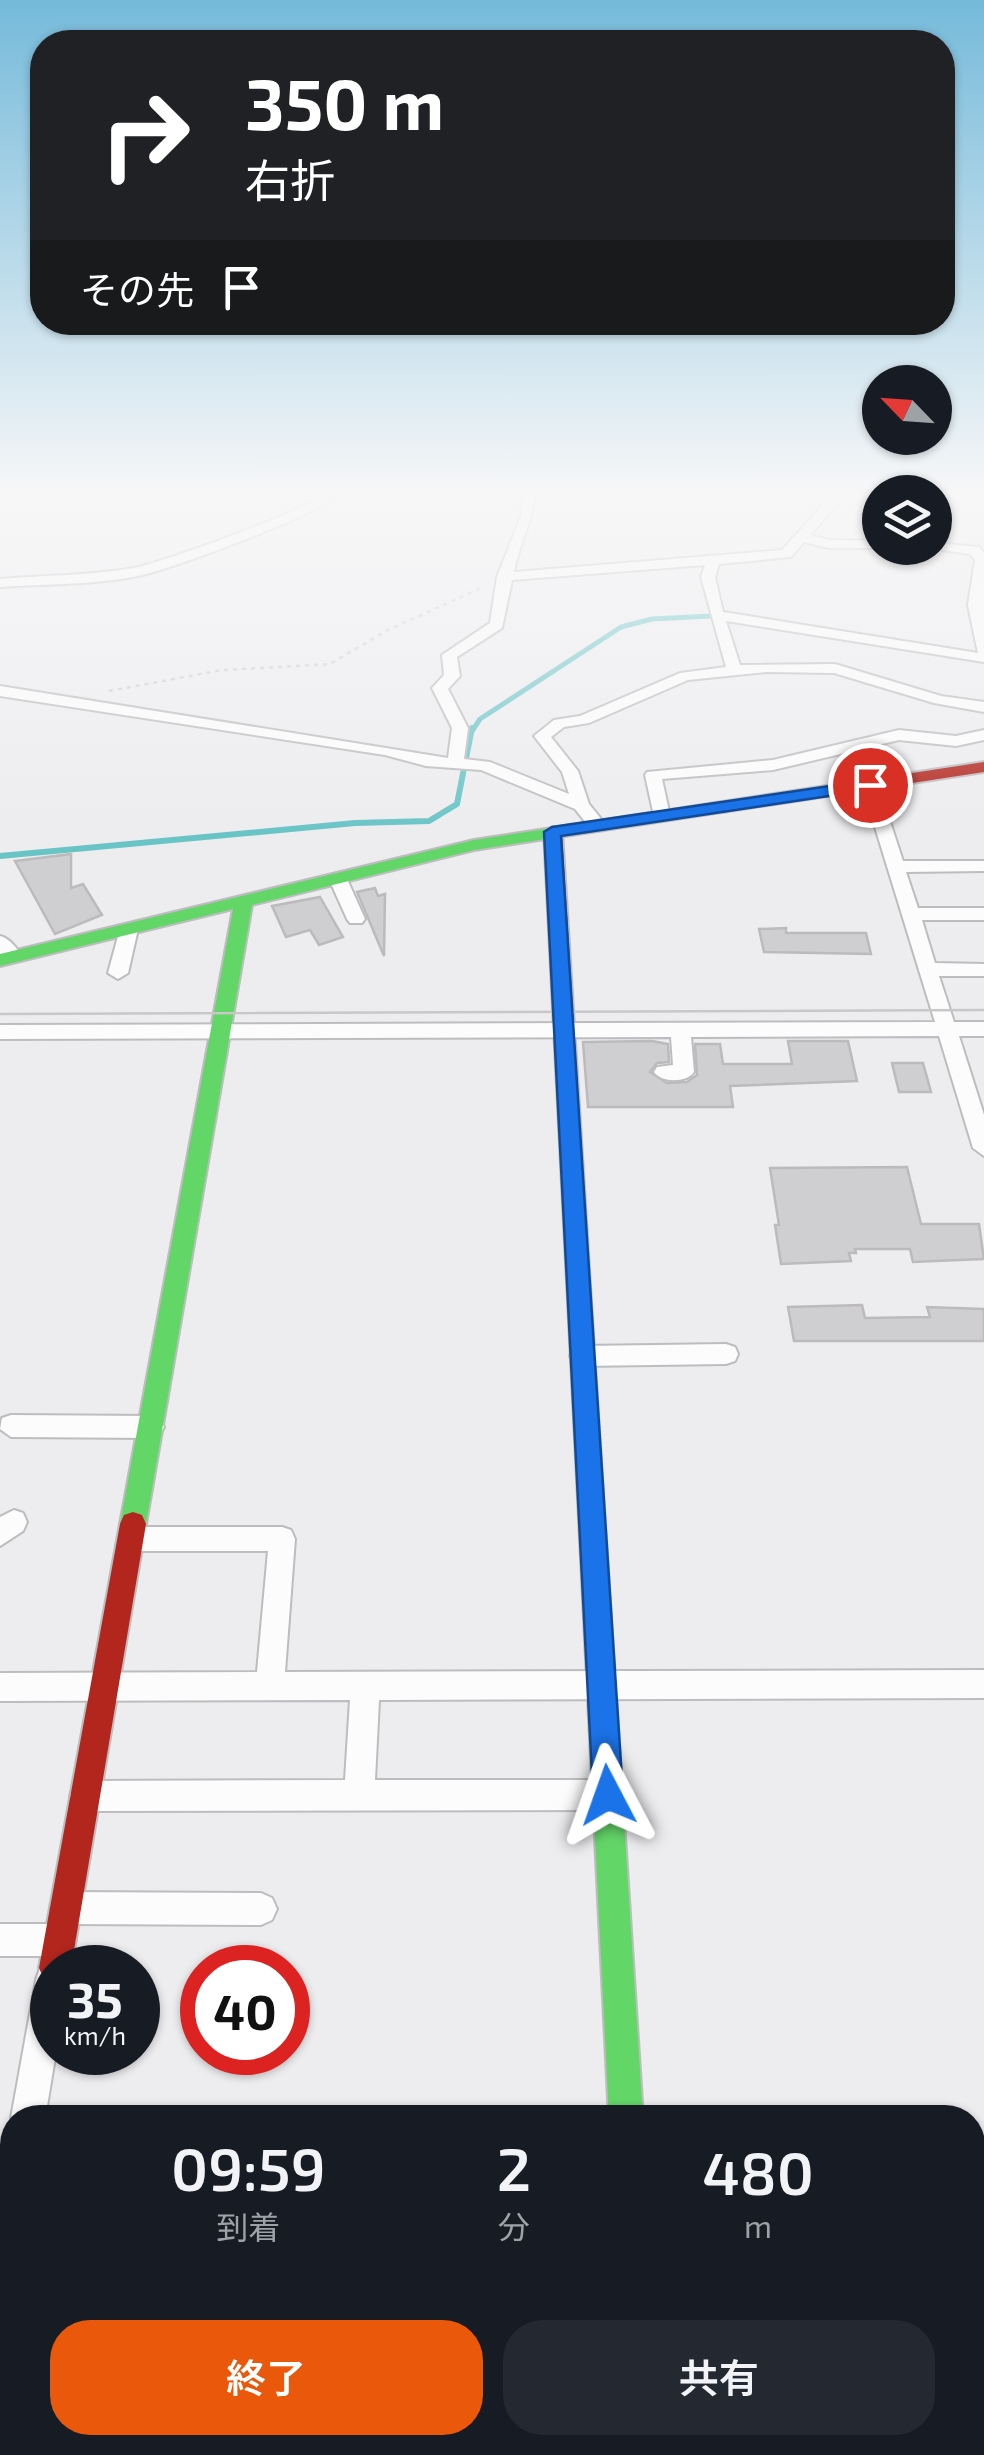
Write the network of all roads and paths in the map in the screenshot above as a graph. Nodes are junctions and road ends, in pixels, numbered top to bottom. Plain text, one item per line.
1 (442, 606) edge
2 (500, 606) edge
3 (714, 606) edge
4 (716, 615) junction
5 (981, 617) edge
6 (984, 654) edge
7 (734, 669) junction
8 (0, 691) edge
9 (70, 702) junction
10 (983, 708) edge
11 (984, 735) edge
12 (851, 744) junction
13 (460, 762) junction
14 (984, 768) edge
15 (898, 781) junction
16 (870, 785) junction
17 (581, 805) junction
18 (662, 816) junction
19 (597, 825) junction
20 (552, 832) junction
21 (984, 866) edge
22 (896, 867) junction
23 (338, 878) junction
24 (243, 902) junction
25 (912, 914) junction
26 (984, 914) edge
27 (356, 919) dead end
28 (129, 929) junction
29 (4, 953) edge
30 (929, 970) junction
31 (984, 970) edge
32 (118, 973) dead end
33 (948, 1029) junction
34 (984, 1029) edge
35 (564, 1030) junction
36 (680, 1030) junction
37 (0, 1032) edge
38 (222, 1034) junction
39 (664, 1072) dead end
40 (976, 1100) edge
41 (984, 1148) edge
42 (726, 1354) dead end
43 (582, 1356) junction
44 (11, 1426) dead end
45 (151, 1427) junction
46 (132, 1539) junction
47 (984, 1684) edge
48 (107, 1686) junction
49 (270, 1686) junction
50 (366, 1686) junction
51 (601, 1686) junction
52 (0, 1687) edge
53 (608, 1795) junction
54 (85, 1796) junction
55 (359, 1796) junction
56 (261, 1909) dead end
57 (60, 1939) edge
58 (0, 1940) edge
59 (35, 2075) edge
60 (30, 2105) edge
61 (625, 2105) edge

1 - 9 path
2 - 13 street
3 - 4 street
4 - 6 street
4 - 7 street
5 - 6 street
7 - 10 street
7 - 17 street
8 - 9 street
9 - 13 street
11 - 12 street
12 - 15 street
12 - 18 street
13 - 17 street
14 - 15 street
15 - 16 street
16 - 18 street
16 - 22 street
17 - 19 street
18 - 19 street
19 - 20 street
20 - 23 street
20 - 35 street
21 - 22 street
22 - 25 street
23 - 24 street
23 - 27 street
24 - 28 street
24 - 38 street
25 - 26 street
25 - 30 street
28 - 29 street
28 - 32 street
30 - 31 street
30 - 33 street
33 - 34 street
33 - 36 street
33 - 40 street
35 - 36 street
35 - 38 street
35 - 43 street
36 - 39 street
37 - 38 street
38 - 45 street
40 - 41 street
42 - 43 street
43 - 51 street
44 - 45 street
45 - 46 street
46 - 48 street
46 - 49 street
47 - 51 street
48 - 49 street
48 - 52 street
48 - 54 street
49 - 50 street
50 - 51 street
50 - 55 street
51 - 53 street
53 - 55 street
53 - 61 street
54 - 55 street
54 - 57 street
56 - 57 street
57 - 58 street
59 - 60 street

